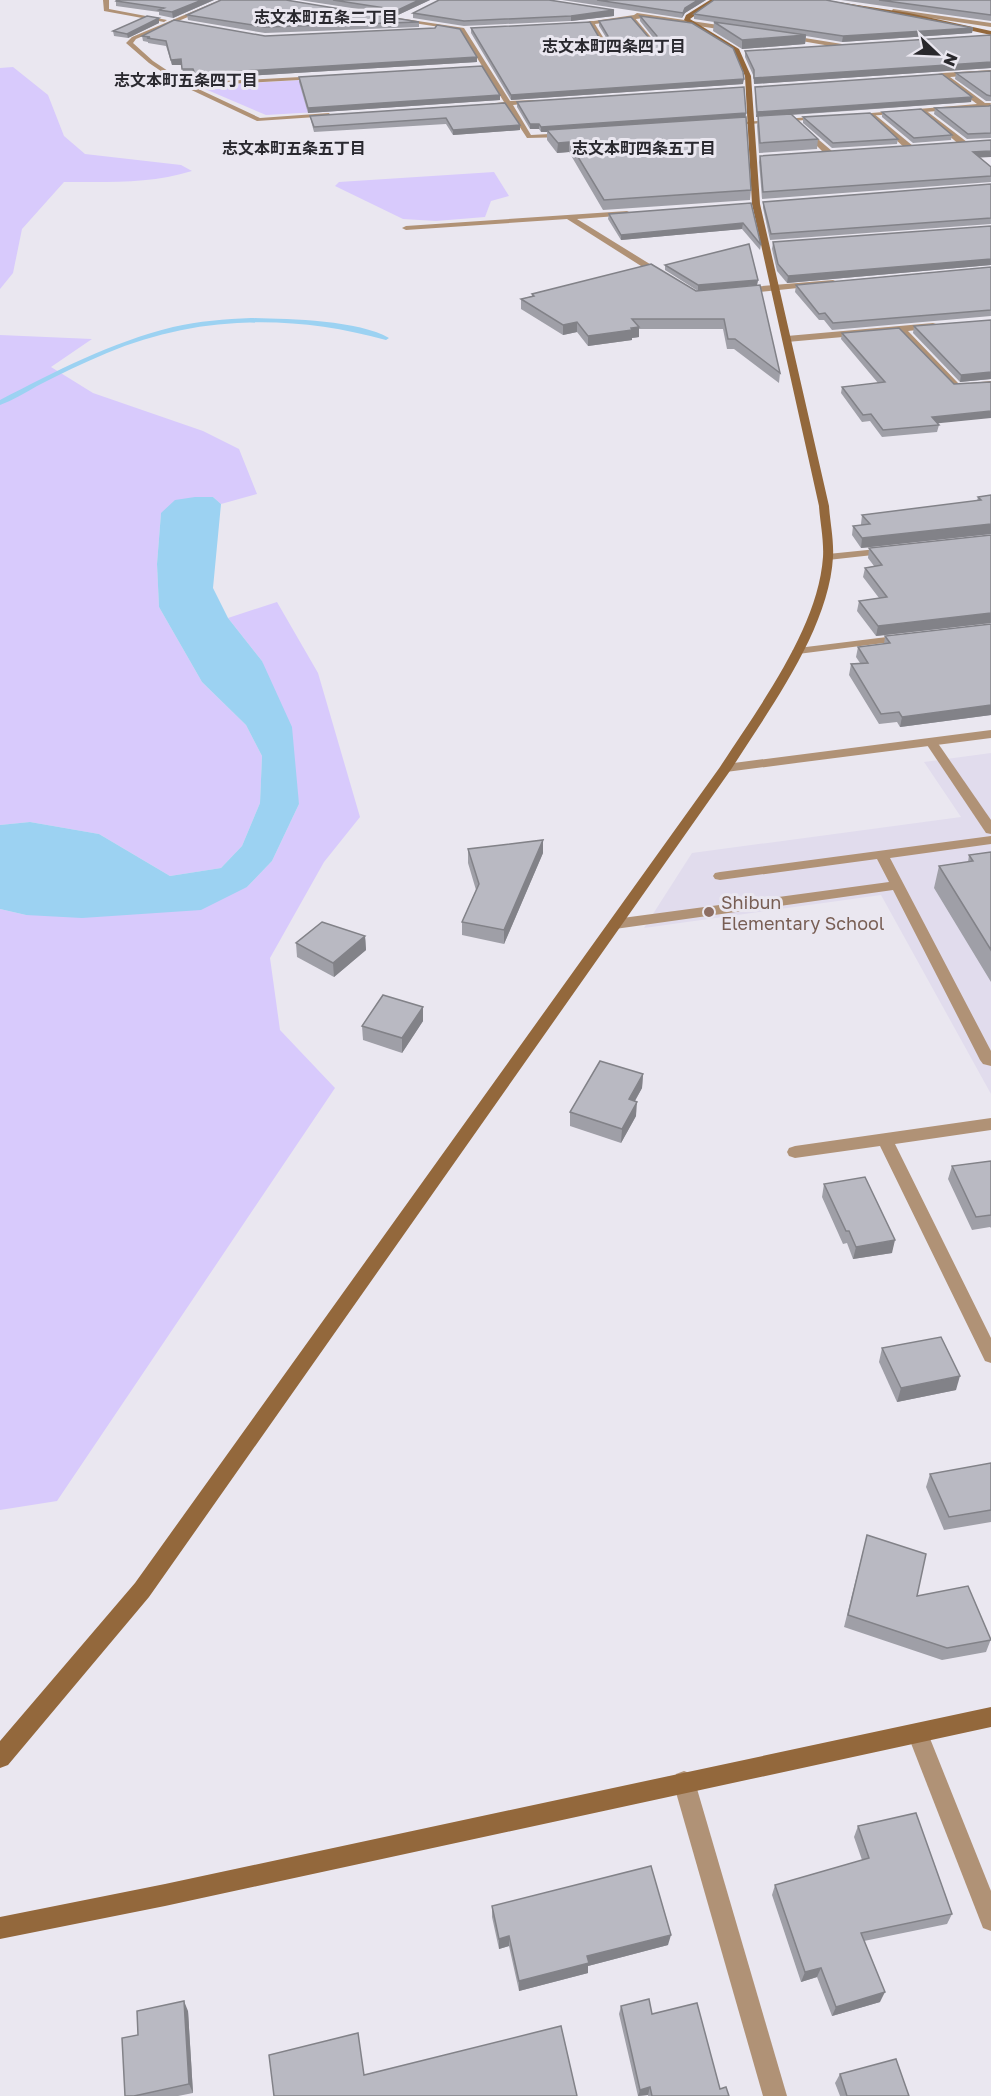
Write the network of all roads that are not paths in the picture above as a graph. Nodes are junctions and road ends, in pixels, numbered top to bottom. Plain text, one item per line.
1 (106, 0) edge
2 (225, 0) edge
3 (714, 0) edge
4 (813, 0) edge
5 (852, 5) junction
6 (612, 11) edge
7 (410, 14) edge
8 (645, 16) junction
9 (389, 17) edge
10 (632, 18) junction
11 (400, 19) junction
12 (174, 22) junction
13 (591, 22) junction
14 (186, 23) edge
15 (693, 23) junction
16 (560, 25) edge
17 (991, 25) edge
18 (462, 29) junction
19 (473, 29) edge
20 (739, 30) edge
21 (427, 31) edge
22 (991, 34) edge
23 (773, 36) edge
24 (968, 38) edge
25 (604, 41) edge
26 (653, 41) edge
27 (853, 45) edge
28 (842, 46) junction
29 (807, 48) edge
30 (485, 66) junction
31 (473, 67) edge
32 (991, 72) edge
33 (943, 75) junction
34 (324, 76) edge
35 (921, 77) edge
36 (185, 85) junction
37 (543, 102) edge
38 (508, 104) junction
39 (988, 105) edge
40 (473, 106) edge
41 (922, 110) junction
42 (991, 111) edge
43 (342, 114) edge
44 (871, 114) junction
45 (837, 116) edge
46 (825, 117) edge
47 (792, 119) junction
48 (751, 122) junction
49 (727, 124) edge
50 (575, 134) edge
51 (964, 144) junction
52 (973, 144) edge
53 (953, 145) edge
54 (921, 147) edge
55 (899, 148) edge
56 (910, 148) junction
57 (841, 152) edge
58 (829, 153) junction
59 (818, 154) edge
60 (639, 212) edge
61 (569, 217) junction
62 (406, 228) dead end
63 (844, 281) edge
64 (676, 284) edge
65 (776, 287) junction
66 (730, 292) edge
67 (946, 325) edge
68 (901, 328) junction
69 (787, 339) junction
70 (991, 384) edge
71 (898, 550) edge
72 (828, 557) junction
73 (912, 637) edge
74 (798, 651) junction
75 (991, 734) edge
76 (931, 742) junction
77 (726, 768) junction
78 (991, 830) edge
79 (991, 840) edge
80 (881, 855) junction
81 (720, 876) dead end
82 (897, 885) junction
83 (615, 924) junction
84 (991, 1061) edge
85 (991, 1124) edge
86 (885, 1139) junction
87 (795, 1152) dead end
88 (991, 1356) edge
89 (991, 1717) edge
90 (918, 1732) junction
91 (0, 1757) edge
92 (684, 1782) junction
93 (991, 1920) edge
94 (0, 1928) edge
95 (775, 2096) edge

1 - 12 street
2 - 12 street
3 - 15 street
4 - 5 street
5 - 17 street
5 - 22 street
6 - 8 street
7 - 11 street
8 - 10 street
8 - 15 street
9 - 11 street
10 - 13 street
10 - 26 street
11 - 18 street
12 - 14 street
12 - 36 street
13 - 16 street
13 - 25 street
15 - 20 street
15 - 48 street
18 - 19 street
18 - 21 street
18 - 30 street
22 - 24 street
23 - 28 street
27 - 28 street
28 - 29 street
30 - 31 street
30 - 38 street
32 - 33 street
33 - 35 street
33 - 39 street
34 - 36 street
36 - 43 street
37 - 38 street
38 - 40 street
38 - 50 street
39 - 41 street
39 - 42 street
41 - 44 street
41 - 51 street
44 - 45 street
44 - 56 street
46 - 47 street
47 - 48 street
47 - 58 street
48 - 49 street
48 - 65 street
51 - 52 street
51 - 53 street
54 - 56 street
55 - 56 street
57 - 58 street
58 - 59 street
60 - 61 street
61 - 62 street
61 - 64 street
63 - 65 street
65 - 66 street
65 - 69 street
67 - 68 street
68 - 69 street
68 - 70 street
69 - 72 street
71 - 72 street
72 - 74 street
73 - 74 street
74 - 77 street
75 - 76 street
76 - 77 street
76 - 78 street
77 - 83 street
79 - 80 street
80 - 81 street
80 - 82 street
82 - 83 street
82 - 84 street
83 - 91 street
85 - 86 street
86 - 87 street
86 - 88 street
89 - 90 street
90 - 92 street
90 - 93 street
92 - 94 street
92 - 95 street

